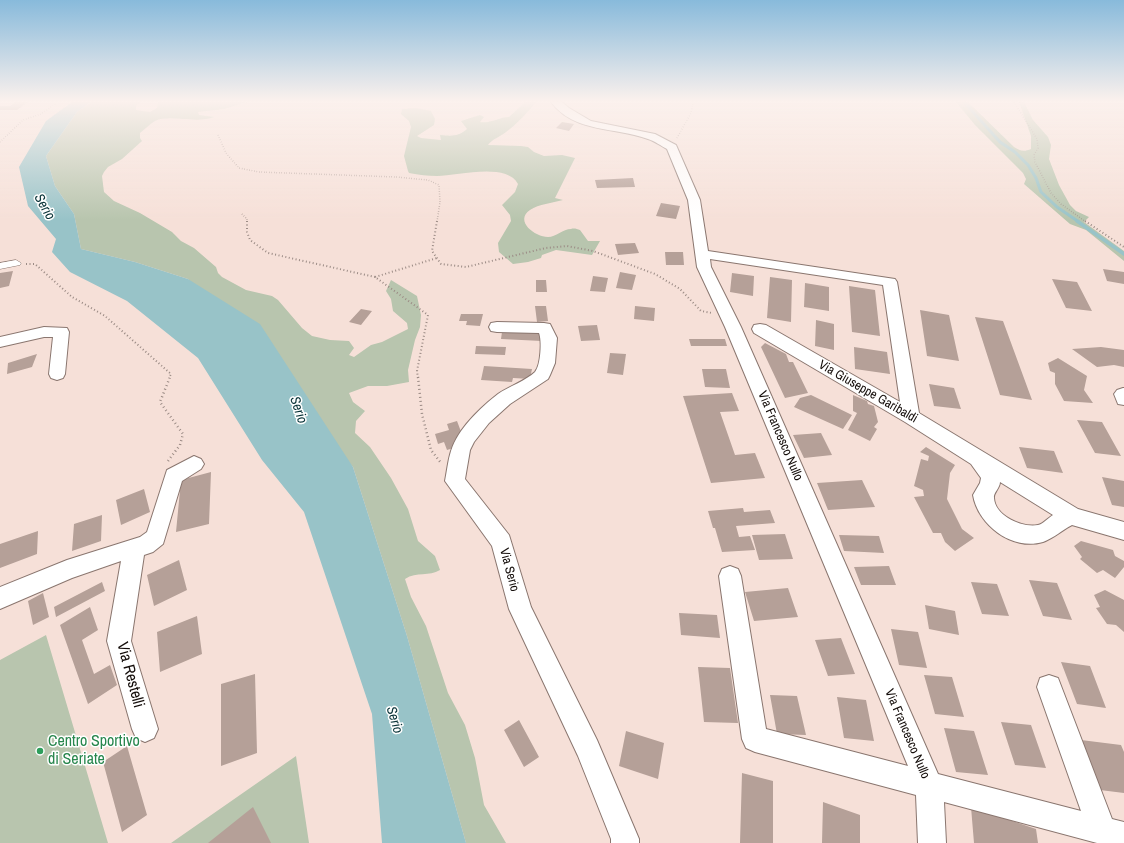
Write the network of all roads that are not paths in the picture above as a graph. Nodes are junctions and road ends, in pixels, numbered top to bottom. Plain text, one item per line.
1 (661, 141) edge
2 (702, 254) junction
3 (16, 263) dead end
4 (0, 266) edge
5 (729, 318) junction
6 (497, 327) dead end
7 (760, 330) junction
8 (737, 335) junction
9 (0, 342) edge
10 (57, 374) dead end
11 (1124, 394) edge
12 (1124, 399) edge
13 (911, 417) junction
14 (976, 456) junction
15 (194, 464) dead end
16 (1072, 516) junction
17 (1124, 531) edge
18 (134, 549) junction
19 (730, 576) dead end
20 (0, 598) edge
21 (1049, 687) dead end
22 (145, 729) dead end
23 (929, 784) junction
24 (1113, 834) edge
25 (625, 843) edge
26 (932, 843) edge

1 - 2 street, Via Francesco Nullo
2 - 5 street, Via Francesco Nullo
2 - 13 street
3 - 4 street
5 - 7 street, Via Giuseppe Garibaldi
5 - 8 street, Via Francesco Nullo
6 - 25 street, Via Serio
7 - 8 street
7 - 13 street, Via Giuseppe Garibaldi
8 - 23 street, Via Francesco Nullo
9 - 10 street
11 - 12 street
13 - 14 street, Via Giuseppe Garibaldi
14 - 16 street, Via Giuseppe Garibaldi
14 - 16 street, Via Giuseppe Garibaldi
15 - 18 street
16 - 17 street, Via Giuseppe Garibaldi
18 - 20 street
18 - 22 street, Via Restelli
19 - 23 street
21 - 24 street
23 - 24 street
23 - 26 street, Via Francesco Nullo

